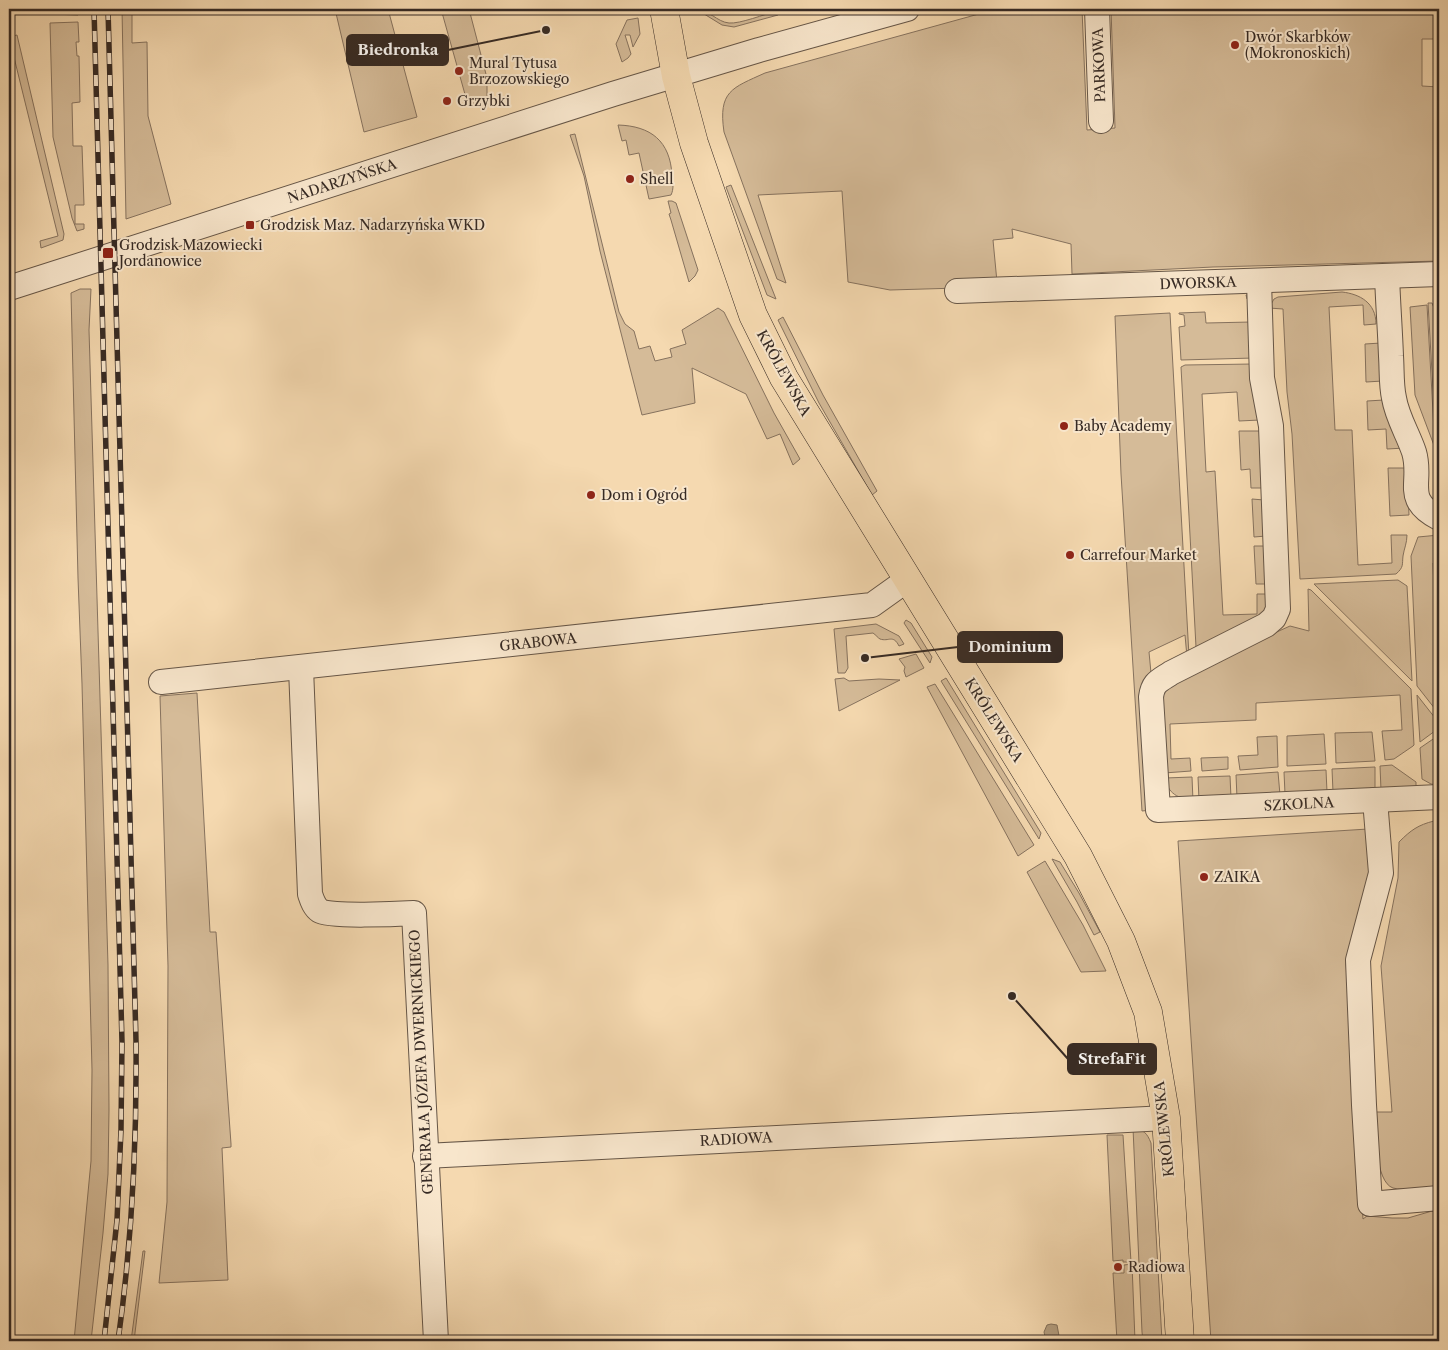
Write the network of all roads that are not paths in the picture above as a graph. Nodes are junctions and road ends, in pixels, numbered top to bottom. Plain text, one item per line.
1 (664, 9) edge
2 (907, 9) edge
3 (1097, 9) edge
4 (676, 76) junction
5 (1101, 121) dead end
6 (1439, 274) edge
7 (1387, 276) junction
8 (1258, 281) junction
9 (9, 288) edge
10 (957, 291) dead end
11 (1439, 518) edge
12 (907, 580) junction
13 (301, 668) junction
14 (160, 682) dead end
15 (1439, 797) edge
16 (1375, 800) junction
17 (1166, 1118) junction
18 (426, 1156) junction
19 (1439, 1198) edge
20 (436, 1341) edge
21 (1180, 1341) edge

1 - 4 main road, KRÓLEWSKA
2 - 4 street, NADARZYŃSKA
3 - 5 street, PARKOWA
4 - 9 street, NADARZYŃSKA
4 - 12 main road, KRÓLEWSKA
6 - 7 street, DWORSKA
7 - 8 street, DWORSKA
7 - 11 street
8 - 10 street, DWORSKA
8 - 16 street, SZKOLNA
12 - 13 street, GRABOWA
12 - 17 main road, KRÓLEWSKA
13 - 14 street, GRABOWA
13 - 18 street, GENERAŁA JÓZEFA DWERNICKIEGO
15 - 16 street, SZKOLNA
16 - 19 street
17 - 18 street, RADIOWA
17 - 21 main road, KRÓLEWSKA
18 - 20 street, GENERAŁA JÓZEFA DWERNICKIEGO

